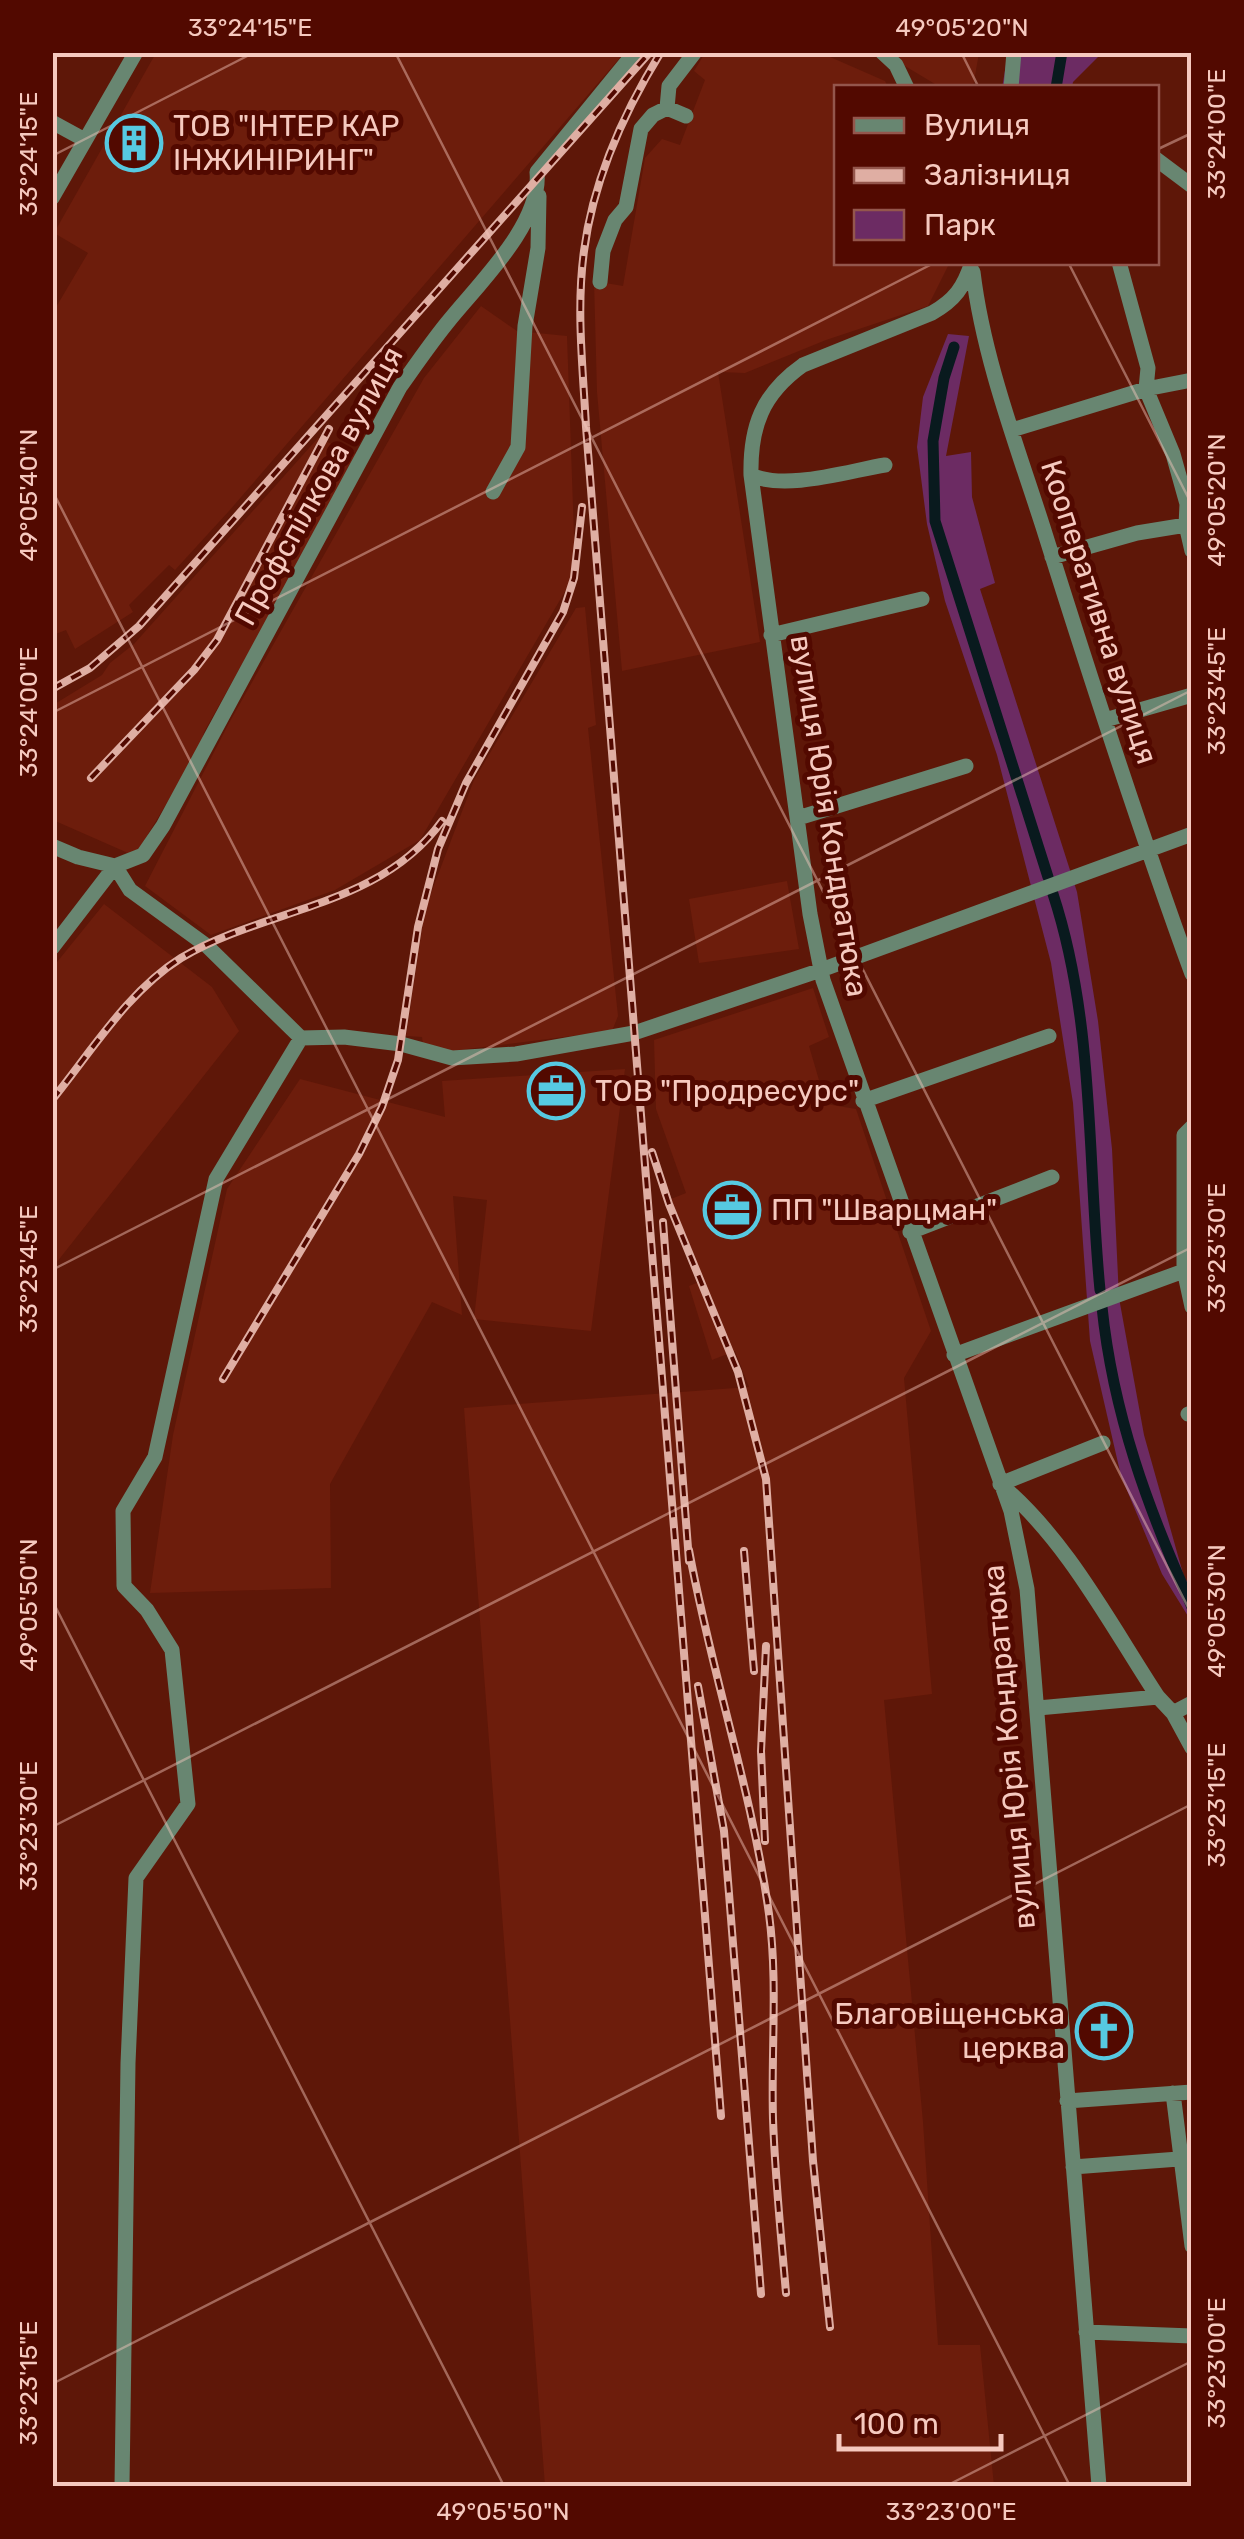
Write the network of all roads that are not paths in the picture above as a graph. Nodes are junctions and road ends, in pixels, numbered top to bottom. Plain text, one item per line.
1 (136, 52) edge
2 (635, 52) edge
3 (695, 52) edge
4 (882, 52) edge
5 (1014, 52) edge
6 (906, 85) edge
7 (1010, 85) edge
8 (667, 108) junction
9 (686, 116) dead end
10 (52, 122) edge
11 (85, 140) junction
12 (1159, 161) edge
13 (1192, 186) edge
14 (539, 187) junction
15 (52, 198) edge
16 (971, 265) edge
17 (972, 265) edge
18 (1120, 265) edge
19 (600, 282) dead end
20 (947, 304) junction
21 (980, 312) junction
22 (1192, 380) edge
23 (1146, 389) junction
24 (1012, 430) junction
25 (885, 465) dead end
26 (751, 475) junction
27 (492, 492) dead end
28 (1186, 525) junction
29 (1192, 550) edge
30 (1052, 557) junction
31 (922, 598) dead end
32 (771, 636) junction
33 (1192, 695) edge
34 (1104, 720) junction
35 (966, 766) dead end
36 (798, 818) junction
37 (1192, 834) edge
38 (52, 846) edge
39 (1146, 850) junction
40 (116, 866) junction
41 (52, 948) edge
42 (821, 970) junction
43 (1192, 974) edge
44 (1048, 1036) dead end
45 (301, 1038) junction
46 (863, 1102) junction
47 (1192, 1127) edge
48 (1052, 1177) dead end
49 (910, 1232) junction
50 (1188, 1269) edge
51 (1192, 1307) edge
52 (954, 1354) junction
53 (1103, 1443) dead end
54 (1000, 1484) junction
55 (1158, 1697) junction
56 (1192, 1703) edge
57 (1038, 1708) junction
58 (1174, 1713) junction
59 (1192, 1748) edge
60 (1192, 2092) edge
61 (1173, 2093) junction
62 (1067, 2101) junction
63 (1187, 2158) edge
64 (1073, 2167) junction
65 (1192, 2246) edge
66 (1086, 2332) junction
67 (1192, 2336) edge
68 (122, 2486) edge
69 (1099, 2486) edge

1 - 11 street
2 - 14 street, Профспілкова вулиця
3 - 8 street
4 - 6 street
5 - 7 street
8 - 9 street
8 - 19 street
10 - 11 street
11 - 15 street
12 - 13 street
14 - 27 street
14 - 40 street, Профспілкова вулиця
16 - 20 street
17 - 21 street, Кооперативна вулиця
18 - 23 street
20 - 21 street
20 - 26 street, вулиця Юрія Кондратюка
21 - 24 street, Кооперативна вулиця
22 - 23 street
23 - 24 street
23 - 28 street
24 - 30 street, Кооперативна вулиця
25 - 26 street
26 - 32 street, вулиця Юрія Кондратюка
28 - 29 street
28 - 30 street
30 - 34 street, Кооперативна вулиця
31 - 32 street
32 - 36 street, вулиця Юрія Кондратюка
33 - 34 street
34 - 39 street, Кооперативна вулиця
35 - 36 street
36 - 42 street, вулиця Юрія Кондратюка
37 - 39 street
38 - 40 street
39 - 42 street
39 - 43 street, Кооперативна вулиця
40 - 41 street, Профспілкова вулиця
40 - 45 street
42 - 45 street
42 - 46 street, вулиця Юрія Кондратюка
44 - 46 street
45 - 68 street
46 - 49 street, вулиця Юрія Кондратюка
47 - 50 street
48 - 49 street
49 - 52 street, вулиця Юрія Кондратюка
50 - 51 street
50 - 52 street
52 - 54 street, вулиця Юрія Кондратюка
53 - 54 street
54 - 55 street
54 - 57 street, вулиця Юрія Кондратюка
55 - 57 street
55 - 58 street
56 - 58 street
57 - 62 street, вулиця Юрія Кондратюка
58 - 59 street
60 - 61 street
61 - 62 street
61 - 63 street
62 - 64 street, вулиця Юрія Кондратюка
63 - 64 street
63 - 65 street
64 - 66 street, вулиця Юрія Кондратюка
66 - 67 street
66 - 69 street, вулиця Юрія Кондратюка

